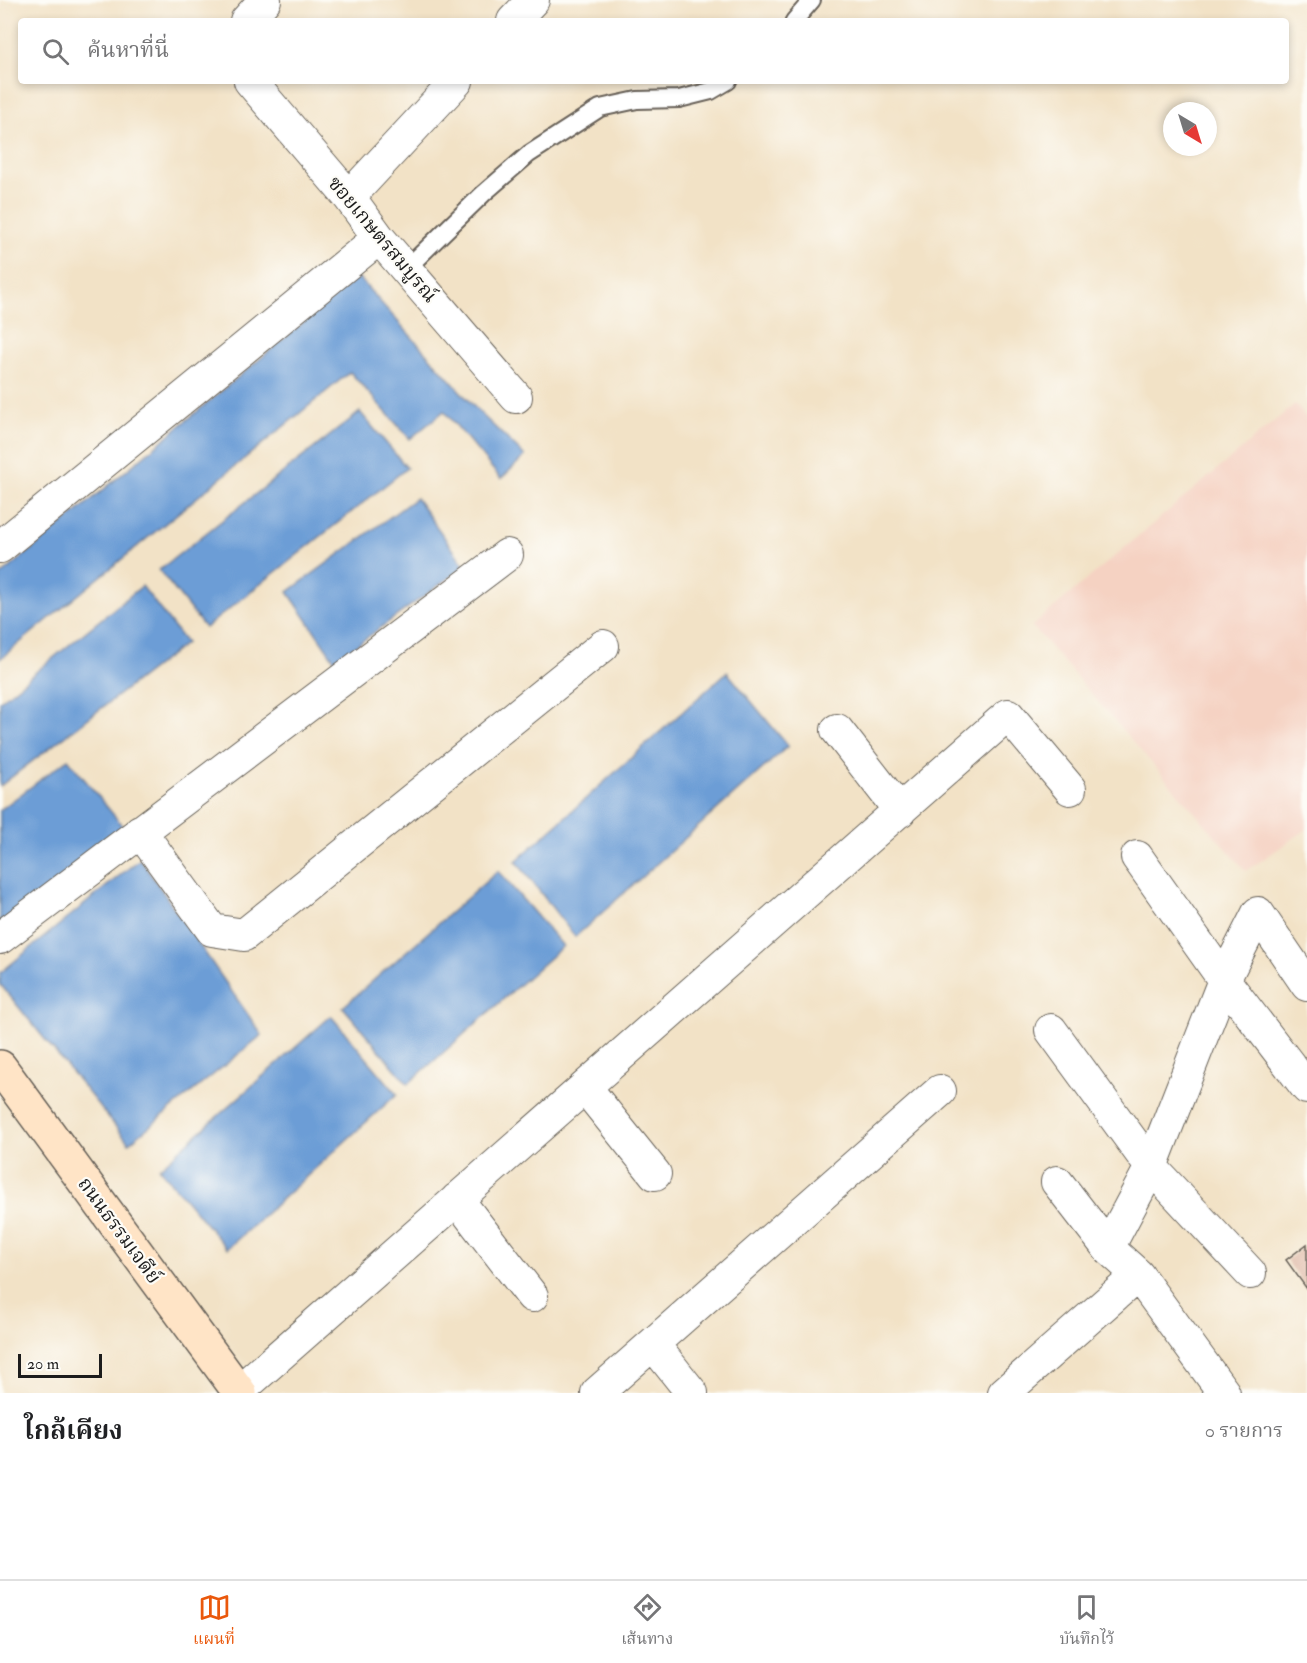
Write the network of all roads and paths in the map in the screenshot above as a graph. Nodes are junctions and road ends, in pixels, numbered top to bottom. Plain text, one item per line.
1 (266, 0) edge
2 (533, 0) edge
3 (812, 0) edge
4 (249, 18) edge
5 (516, 18) edge
6 (797, 18) edge
7 (253, 84) edge
8 (454, 84) edge
9 (723, 84) edge
10 (349, 197) junction
11 (379, 238) junction
12 (406, 268) junction
13 (516, 397) dead end
14 (0, 547) edge
15 (507, 555) dead end
16 (603, 646) dead end
17 (837, 730) dead end
18 (1070, 789) dead end
19 (900, 811) junction
20 (140, 831) junction
21 (1137, 857) dead end
22 (0, 938) edge
23 (1224, 980) junction
24 (1307, 985) edge
25 (1051, 1030) dead end
26 (0, 1067) edge
27 (585, 1087) junction
28 (1307, 1088) edge
29 (940, 1091) dead end
30 (1151, 1167) junction
31 (655, 1174) dead end
32 (1057, 1182) dead end
33 (457, 1199) junction
34 (1107, 1248) junction
35 (1250, 1273) dead end
36 (1138, 1275) junction
37 (532, 1296) dead end
38 (653, 1344) junction
39 (240, 1392) edge
40 (597, 1393) edge
41 (692, 1393) edge
42 (1004, 1393) edge
43 (1224, 1393) edge

1 - 4 street
2 - 5 street
3 - 6 lane
7 - 10 street, ซอยเกษตรสมบูรณ์
8 - 10 street
9 - 12 lane
10 - 11 street, ซอยเกษตรสมบูรณ์
11 - 12 street, ซอยเกษตรสมบูรณ์
11 - 14 street
12 - 13 street, ซอยเกษตรสมบูรณ์
15 - 20 street
16 - 20 street
17 - 19 street
18 - 19 street
19 - 27 street
20 - 22 street
21 - 23 street
23 - 24 street
23 - 28 street
23 - 30 street
25 - 30 street
26 - 39 main road, ถนนธรรมเจดีย์
27 - 31 street
27 - 33 street
29 - 38 street
30 - 34 street
30 - 35 street
32 - 34 street
33 - 37 street
33 - 39 street
34 - 36 street
36 - 42 street
36 - 43 street
38 - 40 street
38 - 41 street

